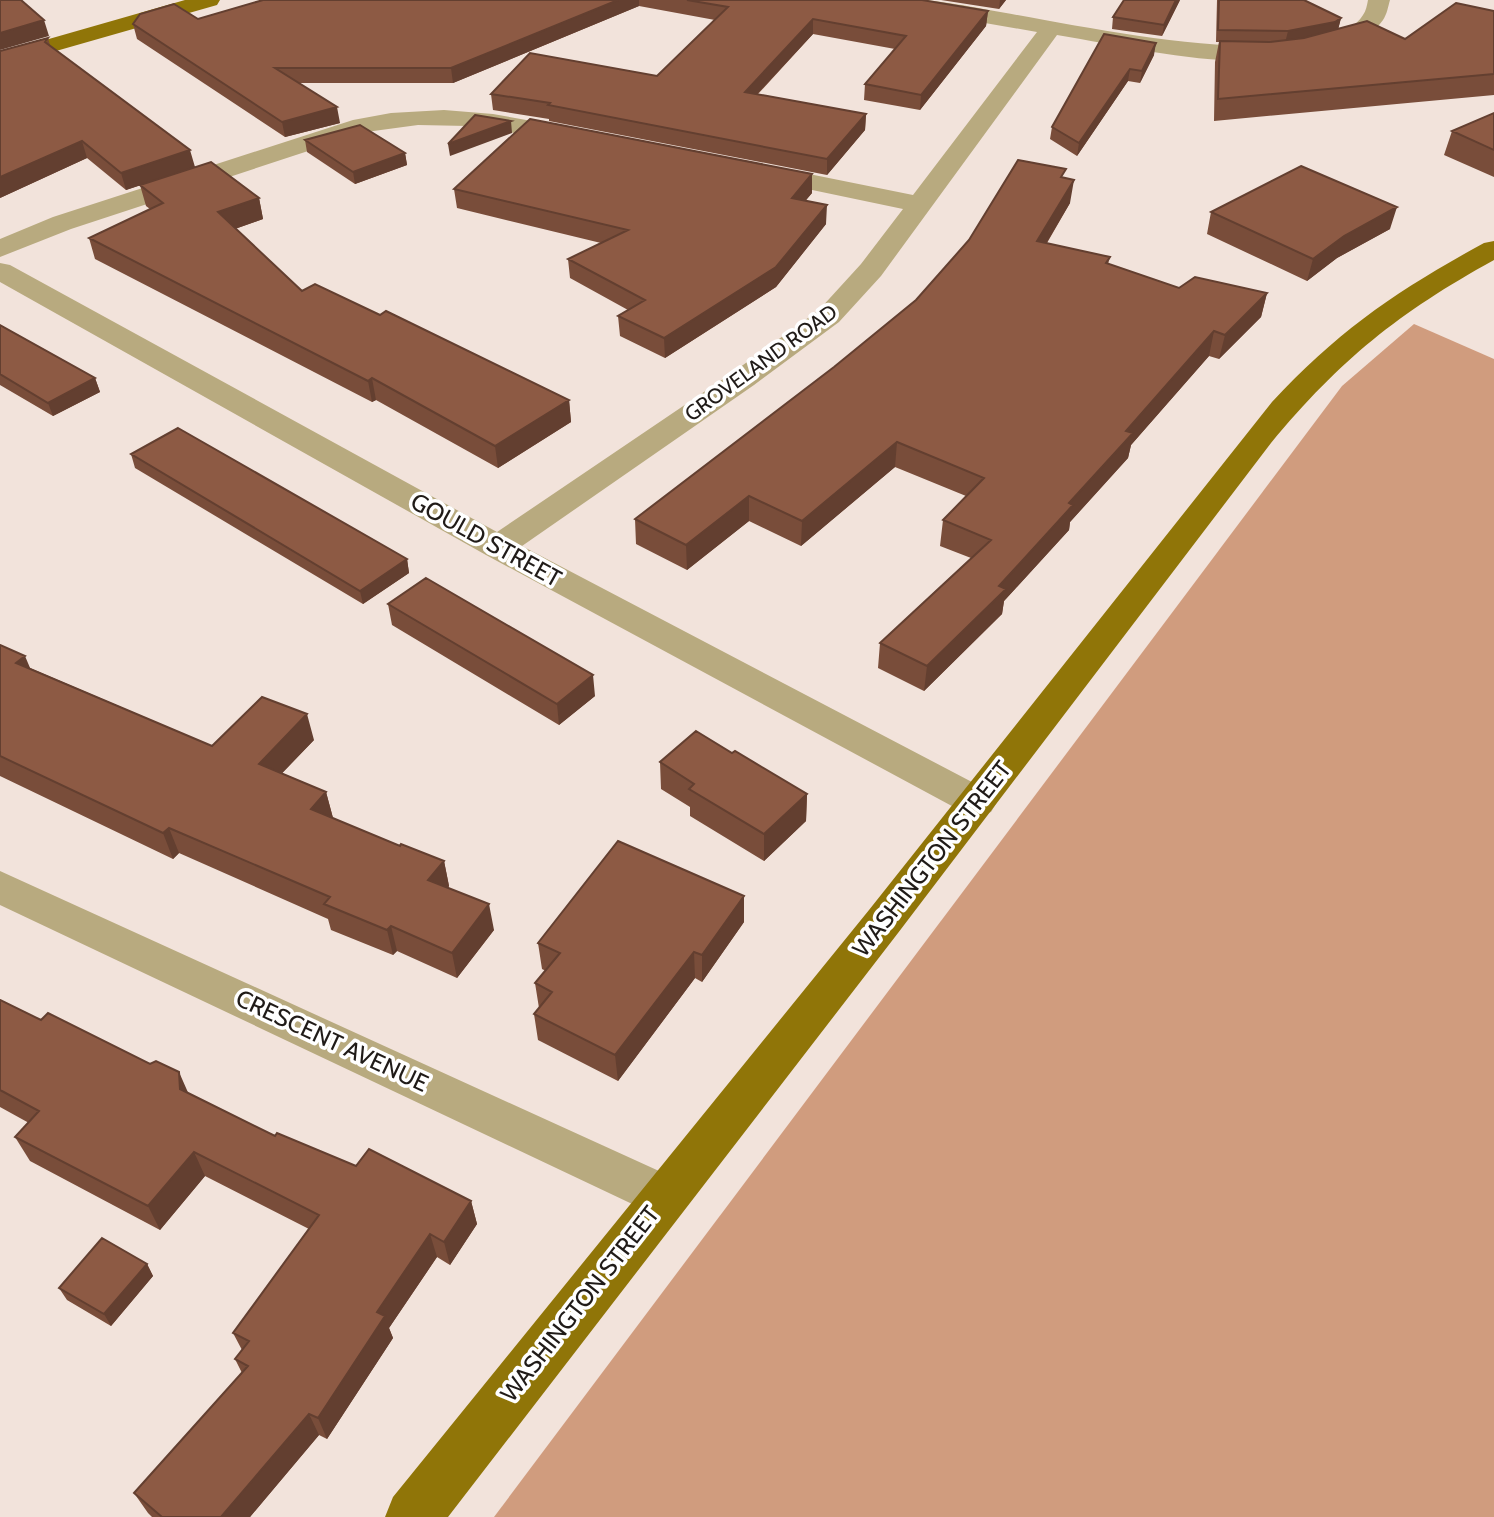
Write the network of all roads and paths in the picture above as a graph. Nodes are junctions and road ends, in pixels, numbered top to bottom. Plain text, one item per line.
1 (209, 0) edge
2 (887, 0) edge
3 (1379, 0) edge
4 (1051, 28) junction
5 (0, 60) edge
6 (597, 139) edge
7 (731, 166) edge
8 (919, 204) junction
9 (0, 249) edge
10 (1494, 249) edge
11 (0, 271) edge
12 (498, 547) junction
13 (977, 802) junction
14 (0, 887) edge
15 (664, 1196) junction
16 (413, 1517) edge

1 - 5 main road
2 - 4 street
3 - 4 street
4 - 8 street, GROVELAND ROAD
6 - 9 street
7 - 8 street
8 - 12 street, GROVELAND ROAD
10 - 13 main road, WASHINGTON STREET
11 - 12 street, GOULD STREET
12 - 13 street, GOULD STREET
13 - 15 main road, WASHINGTON STREET
14 - 15 street, CRESCENT AVENUE
15 - 16 main road, WASHINGTON STREET

